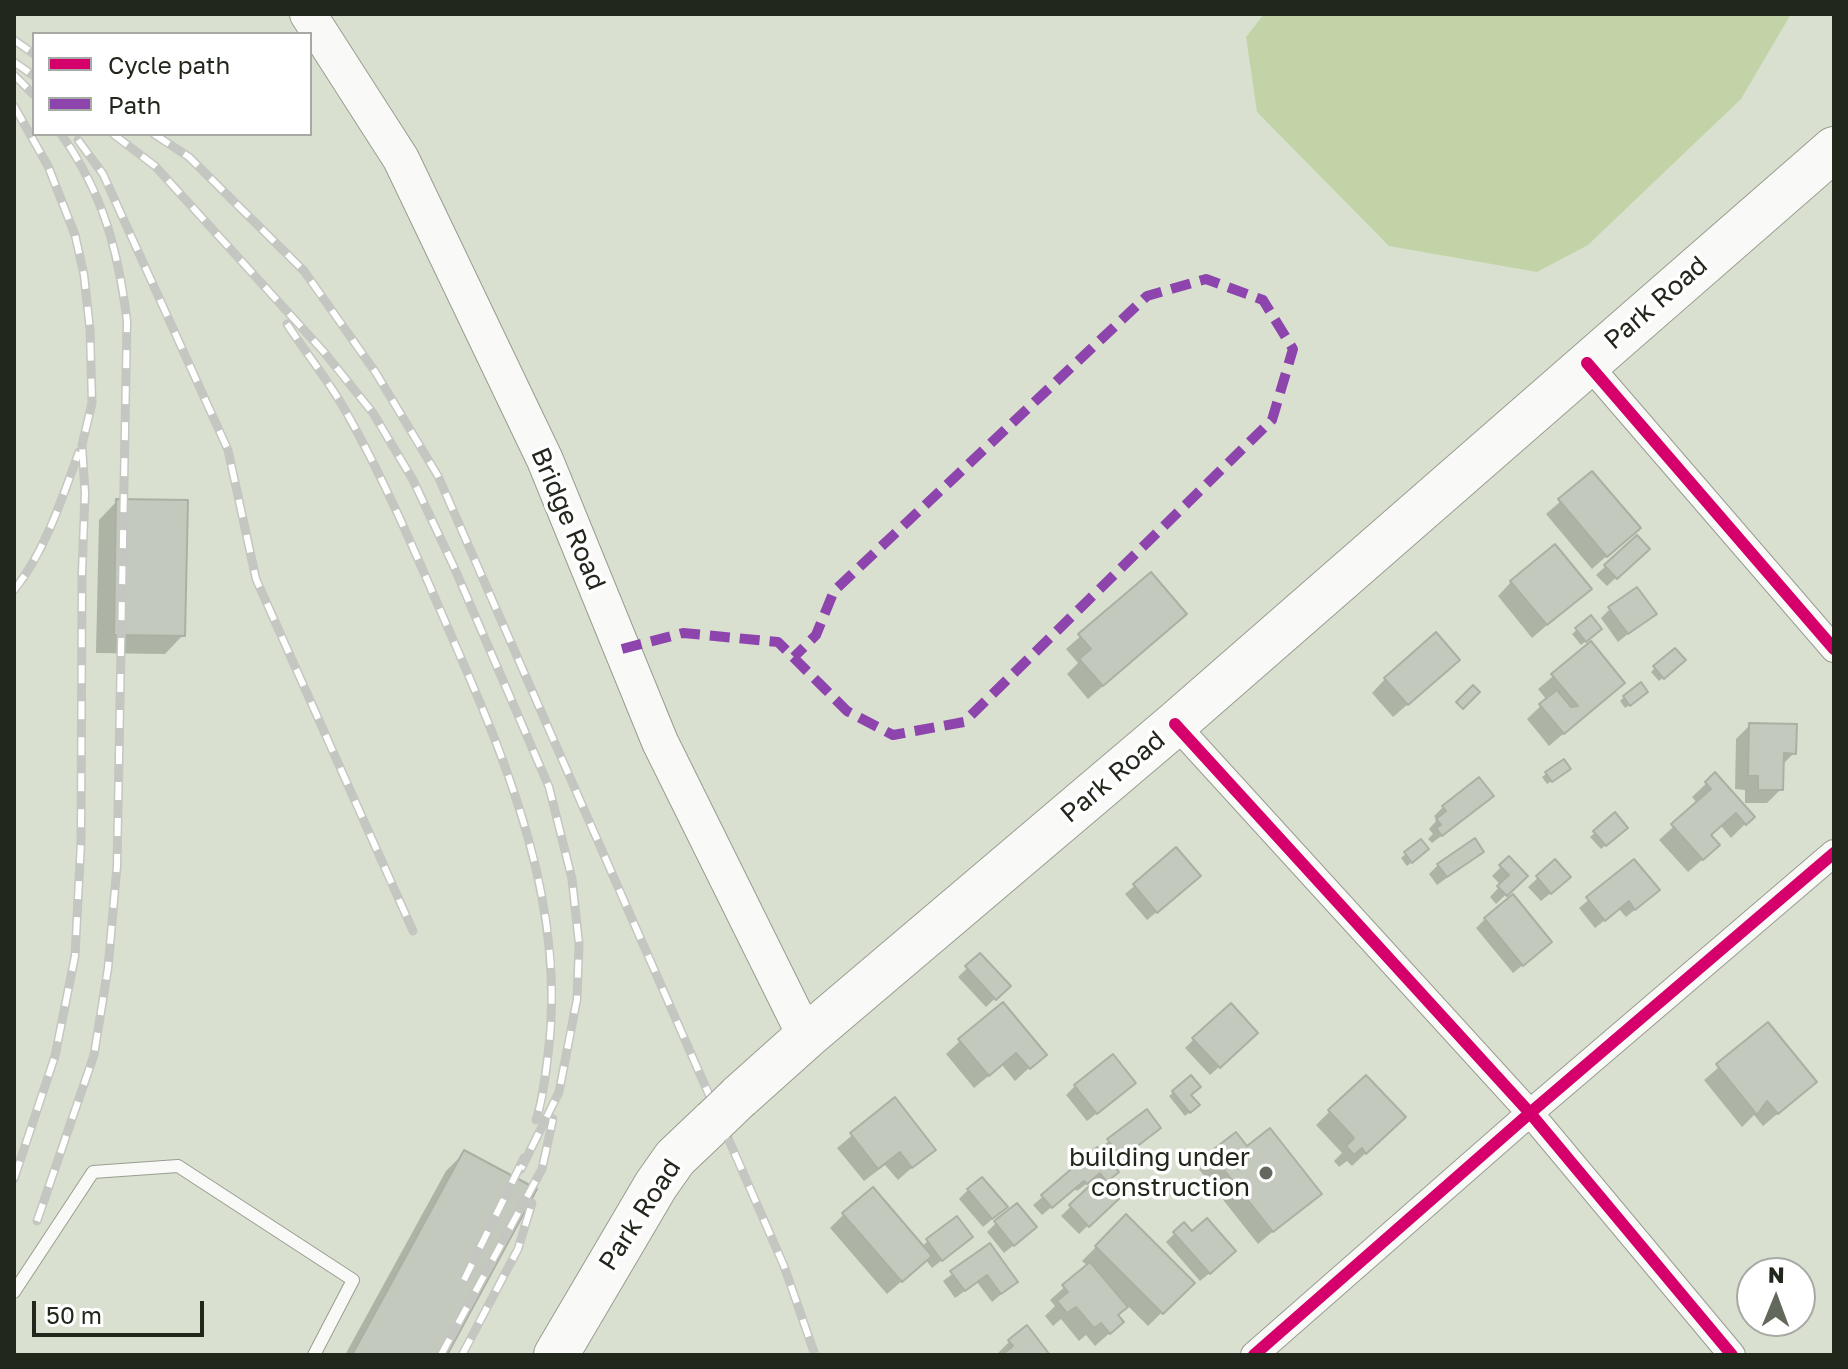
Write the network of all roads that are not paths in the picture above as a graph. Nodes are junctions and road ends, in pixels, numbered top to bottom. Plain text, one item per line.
1 (308, 14) edge
2 (1834, 149) edge
3 (1587, 363) junction
4 (1834, 649) edge
5 (1175, 724) junction
6 (1834, 853) edge
7 (806, 1037) junction
8 (1530, 1113) junction
9 (14, 1292) edge
10 (314, 1355) edge
11 (556, 1355) edge
12 (1254, 1355) edge
13 (1732, 1355) edge

1 - 7 main road, Bridge Road
2 - 3 highway, Park Road
3 - 4 street
3 - 5 highway, Park Road
5 - 7 highway, Park Road
5 - 8 street
6 - 8 street
7 - 11 highway, Park Road
8 - 12 street
8 - 13 street
9 - 10 lane

